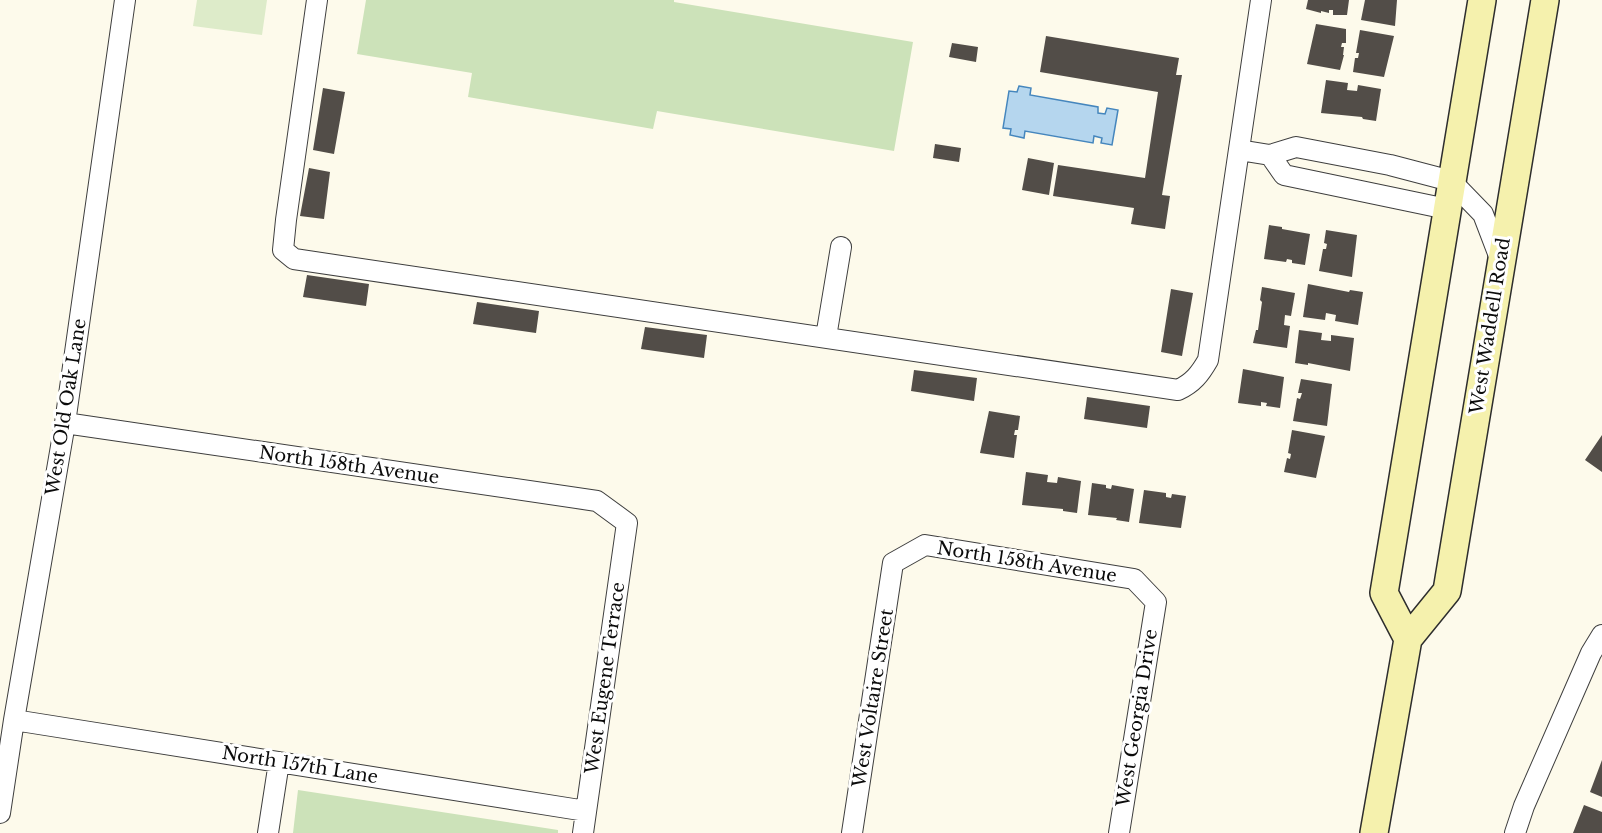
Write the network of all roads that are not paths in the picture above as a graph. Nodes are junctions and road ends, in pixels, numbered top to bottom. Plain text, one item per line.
1 (125, 0) edge
2 (317, 0) edge
3 (1261, 0) edge
4 (1482, 0) edge
5 (1545, 0) edge
6 (1239, 150) junction
7 (1270, 155) junction
8 (1451, 181) junction
9 (1447, 208) junction
10 (841, 246) dead end
11 (1501, 261) junction
12 (826, 337) junction
13 (65, 423) junction
14 (627, 523) joint
15 (893, 563) joint
16 (1156, 602) joint
17 (1602, 635) edge
18 (1408, 639) junction
19 (14, 720) junction
20 (279, 762) junction
21 (586, 811) junction
22 (0, 813) edge
23 (268, 833) edge
24 (583, 833) edge
25 (852, 833) edge
26 (1119, 833) edge
27 (1374, 833) edge
28 (1515, 833) edge

1 - 13 street, West Old Oak Lane
2 - 12 street
3 - 6 street
4 - 8 main road
5 - 11 main road, West Waddell Road
6 - 7 street
6 - 12 street
7 - 8 street
7 - 9 street
8 - 9 main road
8 - 11 street
9 - 18 main road
10 - 12 street
11 - 18 main road, West Waddell Road
13 - 14 street, North 158th Avenue
13 - 19 street, West Old Oak Lane
14 - 21 street, West Eugene Terrace
15 - 16 street, North 158th Avenue
15 - 25 street, West Voltaire Street
16 - 26 street, West Georgia Drive
17 - 28 street
18 - 27 main road, West Waddell Road
19 - 20 street, North 157th Lane
19 - 22 street, West Old Oak Lane
20 - 21 street, North 157th Lane
20 - 23 street
21 - 24 street, West Eugene Terrace

